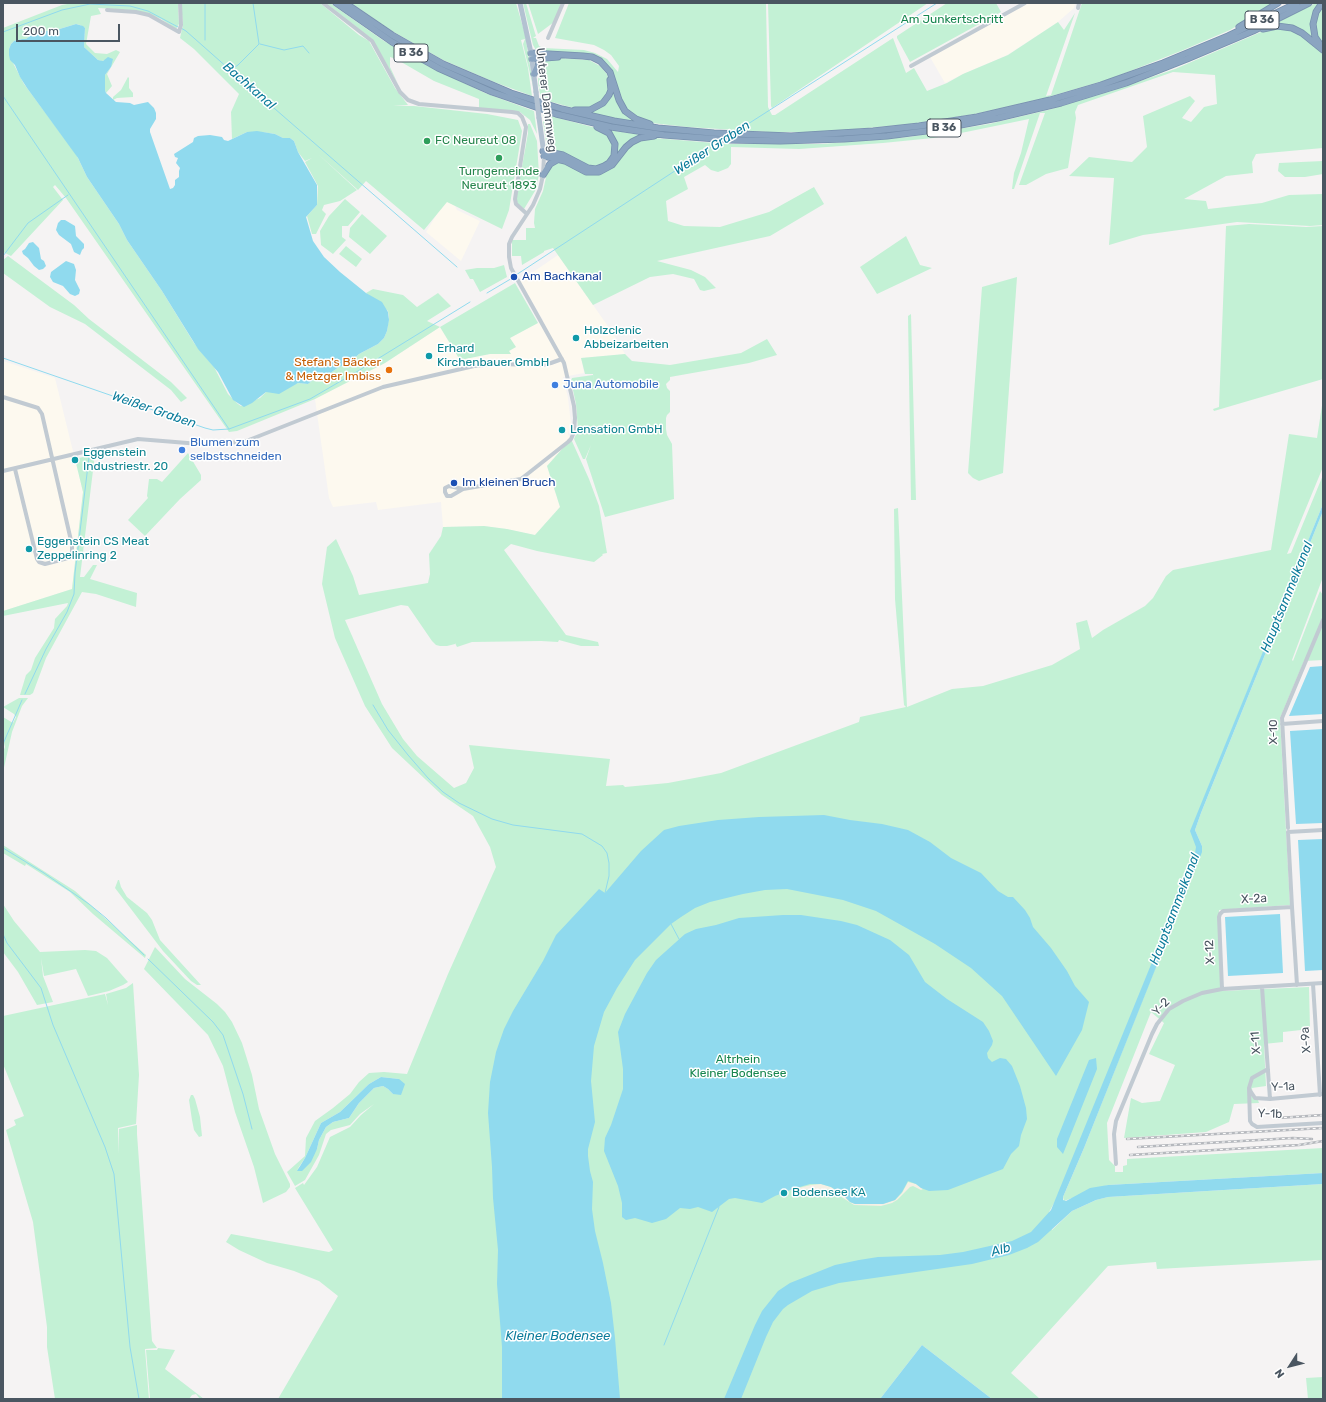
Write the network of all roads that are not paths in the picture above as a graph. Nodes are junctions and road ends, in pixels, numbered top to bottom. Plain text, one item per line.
1 (180, 3) edge
2 (323, 3) edge
3 (336, 3) edge
4 (345, 3) edge
5 (520, 3) edge
6 (563, 3) edge
7 (1025, 3) edge
8 (1079, 3) edge
9 (1278, 3) edge
10 (1297, 3) edge
11 (1309, 3) edge
12 (1322, 3) edge
13 (1078, 8) dead end
14 (107, 10) dead end
15 (1253, 31) junction
16 (1228, 36) junction
17 (548, 38) dead end
18 (1323, 49) edge
19 (532, 56) junction
20 (544, 58) junction
21 (911, 66) dead end
22 (534, 74) junction
23 (551, 106) junction
24 (582, 121) junction
25 (671, 130) junction
26 (664, 135) junction
27 (730, 137) junction
28 (544, 154) junction
29 (557, 160) junction
30 (543, 175) junction
31 (527, 214) junction
32 (562, 359) junction
33 (3, 397) edge
34 (52, 460) junction
35 (15, 469) junction
36 (3, 471) edge
37 (463, 489) dead end
38 (1323, 620) edge
39 (1323, 721) edge
40 (1282, 724) junction
41 (1288, 830) junction
42 (1323, 830) edge
43 (1292, 907) junction
44 (1220, 914) joint
45 (1323, 983) edge
46 (1313, 984) junction
47 (1297, 985) junction
48 (1262, 987) junction
49 (1222, 989) junction
50 (1268, 1069) junction
51 (1249, 1088) junction
52 (1321, 1095) edge
53 (1270, 1099) junction
54 (1323, 1123) edge
55 (1116, 1164) dead end

1 - 14 street
2 - 31 street
3 - 24 highway, B 36
4 - 23 highway, B 36
5 - 19 main road, Unterer Dammweg
6 - 17 street
7 - 21 street
8 - 13 street
9 - 16 highway, B 36
10 - 16 highway, B 36
11 - 15 highway, B 36
12 - 18 highway
15 - 18 highway, B 36
15 - 27 highway, B 36
16 - 27 highway, B 36
19 - 20 highway, B 36
19 - 22 main road, Unterer Dammweg
19 - 25 highway
20 - 22 highway
20 - 23 highway, B 36
22 - 28 main road, Unterer Dammweg, bridge
23 - 25 highway, B 36
24 - 26 highway, B 36
24 - 28 highway
25 - 27 highway, B 36
26 - 27 highway, B 36
26 - 29 highway, B 36
28 - 29 highway, B 36
28 - 30 street, Unterer Dammweg
29 - 30 highway
30 - 31 street, Unterer Dammweg
31 - 32 street, Unterer Dammweg
32 - 34 street
32 - 37 street, Unterer Dammweg
33 - 34 street
34 - 35 street
34 - 35 street
35 - 36 street
38 - 40 street, X-10
39 - 40 street
40 - 41 street, X-10
41 - 42 street
41 - 43 street, X-10
43 - 44 street, X-2a
43 - 47 street, X-10
44 - 49 street, X-12
45 - 46 street, Y-2
46 - 47 street, Y-2
46 - 52 street, X-9a
47 - 48 street, Y-2
48 - 49 street, Y-2
48 - 50 street, X-11
49 - 55 street, Y-2
50 - 51 street
50 - 53 street, X-11
51 - 53 street, Y-1a
51 - 54 street, Y-1b
52 - 53 street, Y-1a

